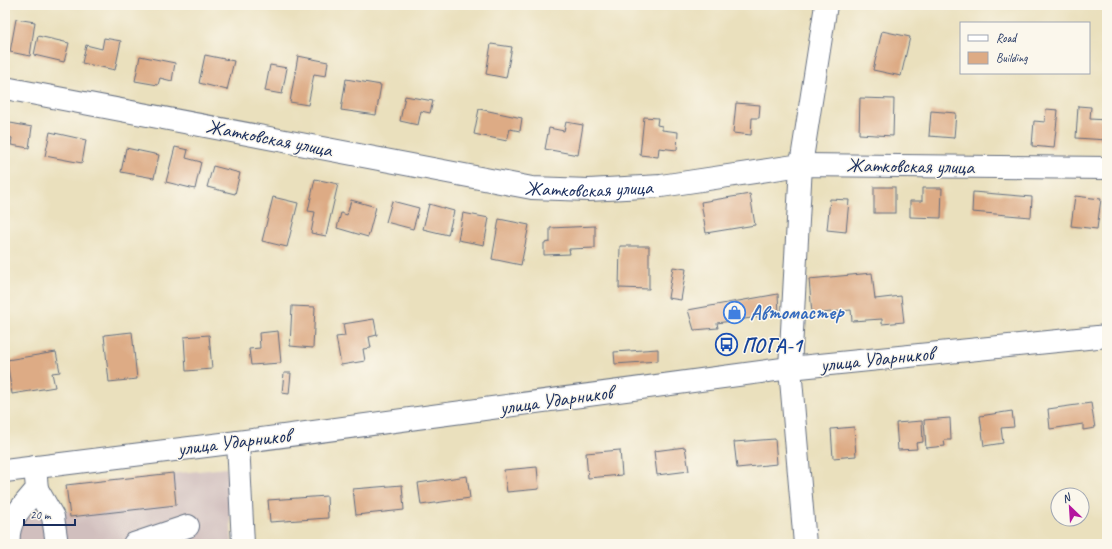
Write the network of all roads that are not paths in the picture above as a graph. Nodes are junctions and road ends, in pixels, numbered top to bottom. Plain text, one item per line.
1 (826, 5) edge
2 (5, 88) edge
3 (801, 165) junction
4 (1107, 168) edge
5 (1107, 336) edge
6 (790, 368) junction
7 (238, 442) junction
8 (35, 467) junction
9 (5, 471) edge
10 (37, 489) junction
11 (188, 526) dead end
12 (9, 544) edge
13 (57, 544) edge
14 (134, 544) edge
15 (243, 544) edge
16 (805, 544) edge

1 - 3 street
2 - 3 street, Жатковская улица
3 - 4 street, Жатковская улица
3 - 6 street
5 - 6 street, улица Ударников
6 - 7 street, улица Ударников
6 - 16 street
7 - 8 street, улица Ударников
7 - 15 street
8 - 9 street, улица Ударников
8 - 10 street
10 - 12 street
10 - 13 street
11 - 14 street

